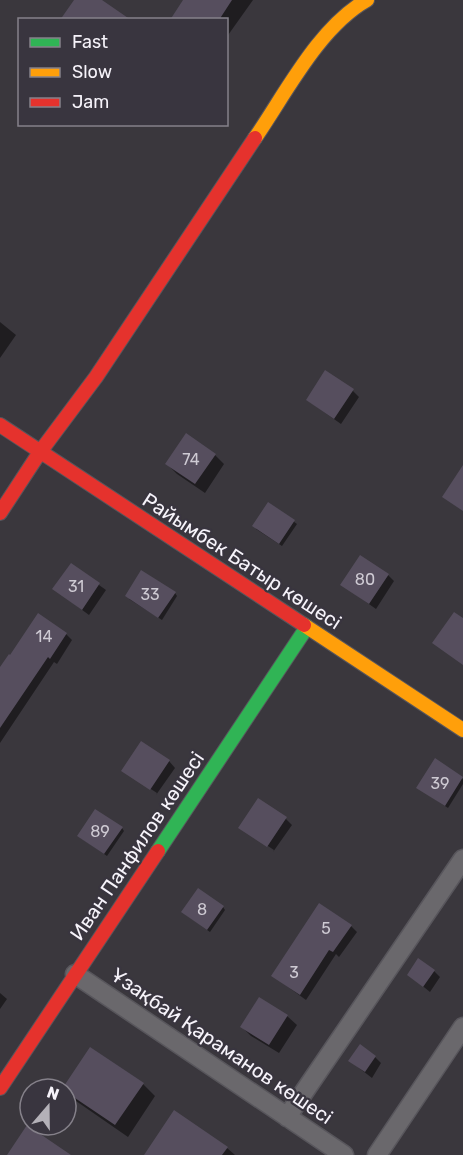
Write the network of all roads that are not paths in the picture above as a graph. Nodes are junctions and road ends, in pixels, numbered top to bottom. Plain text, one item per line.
1 (367, 0) edge
2 (0, 425) edge
3 (40, 452) junction
4 (0, 513) edge
5 (307, 627) junction
6 (463, 730) edge
7 (463, 859) edge
8 (75, 974) junction
9 (463, 1027) edge
10 (1, 1085) edge
11 (287, 1117) junction
12 (344, 1155) edge
13 (377, 1155) edge

1 - 3 street
2 - 3 street, Райымбек Батыр көшесі
3 - 4 street
3 - 5 street, Райымбек Батыр көшесі
5 - 6 street, Райымбек Батыр көшесі
5 - 8 street, Иван Панфилов көшесі
7 - 11 street
8 - 10 street, Иван Панфилов көшесі
8 - 11 street, Ұзақбай Қараманов көшесі
9 - 13 street
11 - 12 street, Ұзақбай Қараманов көшесі

